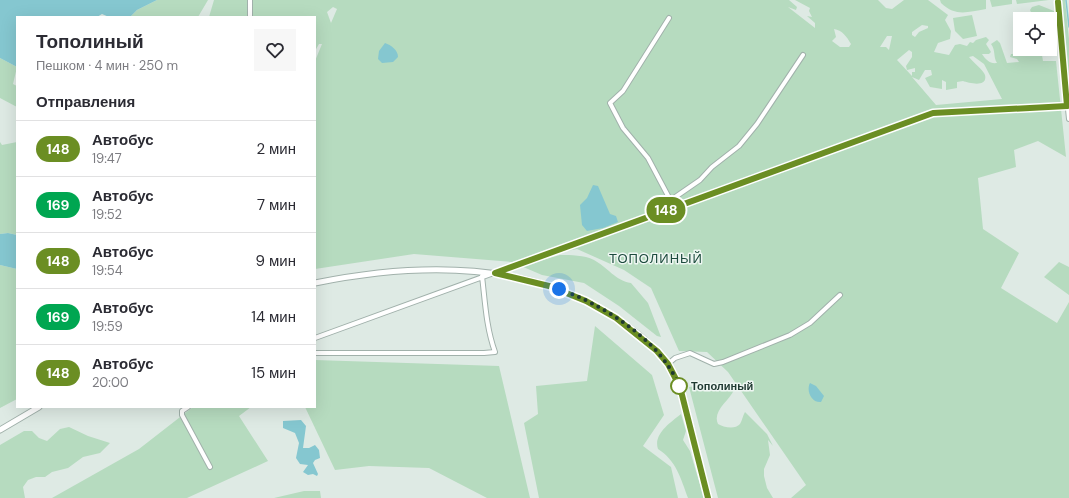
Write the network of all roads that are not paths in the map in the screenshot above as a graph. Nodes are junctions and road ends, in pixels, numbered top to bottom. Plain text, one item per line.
1 (250, 0) edge
2 (1058, 1) edge
3 (250, 16) edge
4 (669, 18) dead end
5 (804, 55) dead end
6 (1067, 106) junction
7 (1069, 119) edge
8 (671, 200) junction
9 (674, 207) junction
10 (481, 271) junction
11 (495, 273) junction
12 (482, 277) junction
13 (316, 283) edge
14 (840, 295) dead end
15 (316, 338) edge
16 (316, 354) edge
17 (668, 364) junction
18 (37, 408) edge
19 (187, 408) edge
20 (0, 430) edge
21 (210, 467) dead end
22 (708, 498) edge

1 - 3 street
2 - 6 street
4 - 8 street
5 - 8 street
6 - 7 street
6 - 9 street
8 - 9 street
9 - 11 street
10 - 11 street
10 - 12 street
10 - 13 street
11 - 12 street
11 - 17 street
12 - 15 street
12 - 16 street
14 - 17 street
17 - 22 street
18 - 20 street
19 - 21 street

